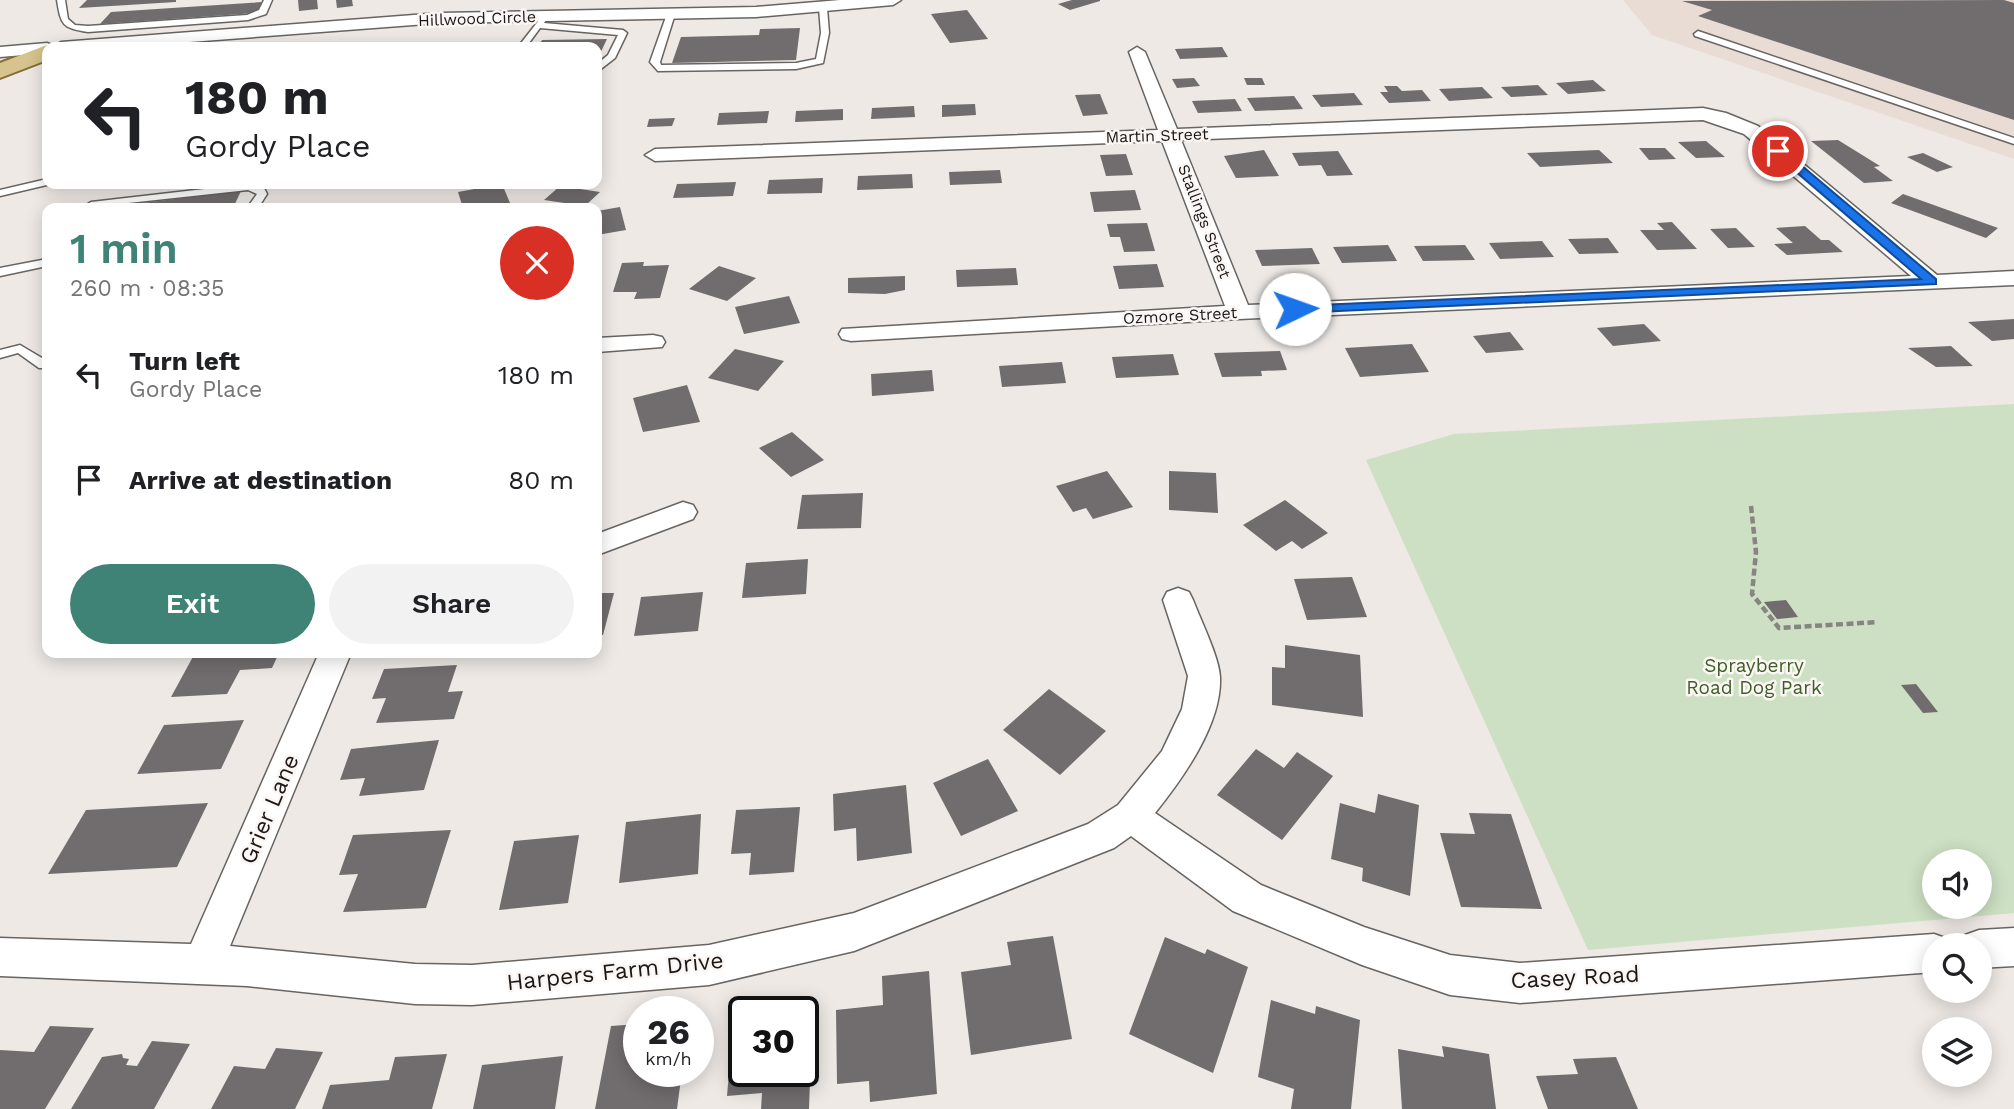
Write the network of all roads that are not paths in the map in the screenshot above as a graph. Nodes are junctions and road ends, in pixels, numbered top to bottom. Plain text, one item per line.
1 (61, 0) edge
2 (268, 0) edge
3 (893, 0) edge
4 (823, 8) junction
5 (671, 14) junction
6 (541, 21) junction
7 (88, 29) junction
8 (1698, 34) dead end
9 (71, 42) edge
10 (170, 42) edge
11 (526, 42) edge
12 (42, 50) edge
13 (0, 52) edge
14 (42, 52) edge
15 (1137, 52) dead end
16 (602, 65) edge
17 (0, 71) edge
18 (1172, 134) junction
19 (2014, 141) edge
20 (655, 155) dead end
21 (42, 183) edge
22 (231, 189) edge
23 (256, 189) edge
24 (0, 193) edge
25 (108, 203) edge
26 (256, 203) edge
27 (42, 264) edge
28 (0, 272) edge
29 (2014, 278) edge
30 (1932, 282) junction
31 (1240, 312) junction
32 (850, 334) dead end
33 (653, 342) dead end
34 (602, 345) edge
35 (0, 354) edge
36 (42, 364) edge
37 (683, 512) dead end
38 (602, 543) edge
39 (1178, 600) dead end
40 (333, 658) edge
41 (1131, 816) junction
42 (2014, 947) edge
43 (1992, 948) edge
44 (1922, 954) edge
45 (0, 957) edge
46 (202, 964) junction

1 - 7 lane
2 - 7 lane
3 - 4 street, Hillwood Circle
4 - 5 street, Hillwood Circle
4 - 5 lane
5 - 6 street, Hillwood Circle
6 - 10 street, Hillwood Circle
6 - 11 lane
6 - 16 lane
7 - 9 lane
8 - 19 lane
12 - 13 street
14 - 17 main road
15 - 18 street, Stallings Street
18 - 20 street, Martin Street
18 - 30 street, Martin Street
18 - 31 street, Stallings Street
21 - 24 lane
22 - 25 lane
23 - 26 lane
27 - 28 lane
29 - 30 street, Ozmore Street
30 - 31 street, Ozmore Street
31 - 32 street, Ozmore Street
33 - 34 street
35 - 36 lane
37 - 38 street
39 - 41 street, Harpers Farm Drive
40 - 46 street, Grier Lane
41 - 44 street, Casey Road
41 - 46 street, Harpers Farm Drive
42 - 43 street
45 - 46 street, Harpers Farm Drive

